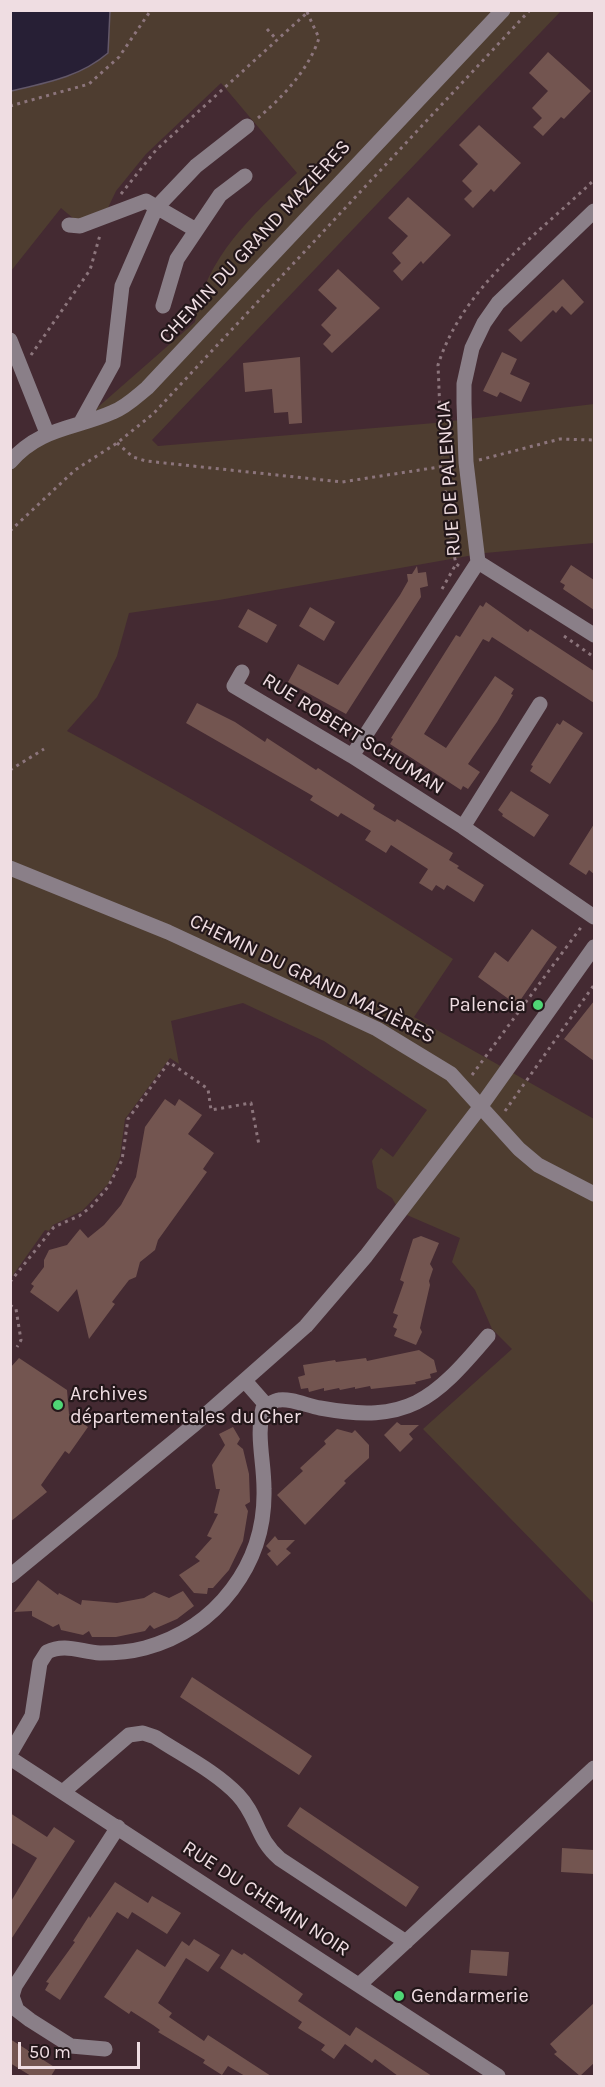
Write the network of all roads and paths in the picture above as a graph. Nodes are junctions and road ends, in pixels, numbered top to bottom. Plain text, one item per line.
1 (151, 10) edge
2 (306, 10) edge
3 (503, 10) edge
4 (530, 10) edge
5 (267, 29) dead end
6 (278, 40) dead end
7 (10, 106) edge
8 (247, 126) joint
9 (245, 176) dead end
10 (594, 180) edge
11 (156, 208) junction
12 (594, 211) edge
13 (69, 225) dead end
14 (196, 230) junction
15 (164, 306) dead end
16 (10, 340) edge
17 (81, 422) junction
18 (47, 433) junction
19 (594, 440) edge
20 (117, 443) junction
21 (10, 462) edge
22 (466, 462) junction
23 (443, 467) junction
24 (10, 531) edge
25 (467, 566) junction
26 (442, 590) dead end
27 (557, 632) dead end
28 (594, 635) edge
29 (594, 657) edge
30 (242, 672) dead end
31 (540, 704) dead end
32 (44, 749) dead end
33 (352, 756) junction
34 (10, 770) edge
35 (463, 827) junction
36 (10, 868) edge
37 (592, 916) edge
38 (594, 947) edge
39 (594, 985) edge
40 (464, 1086) junction
41 (481, 1106) junction
42 (496, 1124) junction
43 (258, 1145) dead end
44 (594, 1194) edge
45 (10, 1282) edge
46 (11, 1304) edge
47 (488, 1336) dead end
48 (16, 1347) dead end
49 (245, 1381) junction
50 (267, 1406) junction
51 (10, 1576) edge
52 (10, 1756) edge
53 (594, 1768) edge
54 (64, 1791) junction
55 (118, 1827) junction
56 (406, 1942) junction
57 (359, 1985) junction
58 (105, 2049) dead end
59 (498, 2076) edge

1 - 7 path
2 - 8 path
3 - 17 street, CHEMIN DU GRAND MAZIÈRES
4 - 20 path
5 - 6 path
8 - 11 street
9 - 14 street
10 - 23 path
11 - 13 street
11 - 14 street
11 - 17 street
12 - 22 street, RUE DE PALENCIA
14 - 15 street
16 - 18 street
17 - 18 street, CHEMIN DU GRAND MAZIÈRES
18 - 21 street, CHEMIN DU GRAND MAZIÈRES
19 - 22 path
20 - 23 path
20 - 24 path
22 - 23 path
22 - 25 street, RUE DE PALENCIA
23 - 25 path
25 - 26 path
25 - 28 street
25 - 33 street, RUE DE PALENCIA
27 - 29 path
30 - 33 street, RUE ROBERT SCHUMAN
31 - 35 street
32 - 34 path
33 - 35 street, RUE ROBERT SCHUMAN
35 - 37 street, RUE ROBERT SCHUMAN
36 - 40 street, CHEMIN DU GRAND MAZIÈRES
37 - 40 path
38 - 41 street
39 - 42 path
40 - 41 street, CHEMIN DU GRAND MAZIÈRES
41 - 42 street, CHEMIN DU GRAND MAZIÈRES
41 - 49 street
42 - 44 street, CHEMIN DU GRAND MAZIÈRES
43 - 45 path
46 - 48 path
47 - 50 street
49 - 50 street
49 - 51 street
50 - 52 street
52 - 54 street, RUE DU CHEMIN NOIR
53 - 56 street
54 - 55 street, RUE DU CHEMIN NOIR
54 - 56 street
55 - 57 street, RUE DU CHEMIN NOIR
55 - 58 street
56 - 57 street
57 - 59 street, RUE DU CHEMIN NOIR

